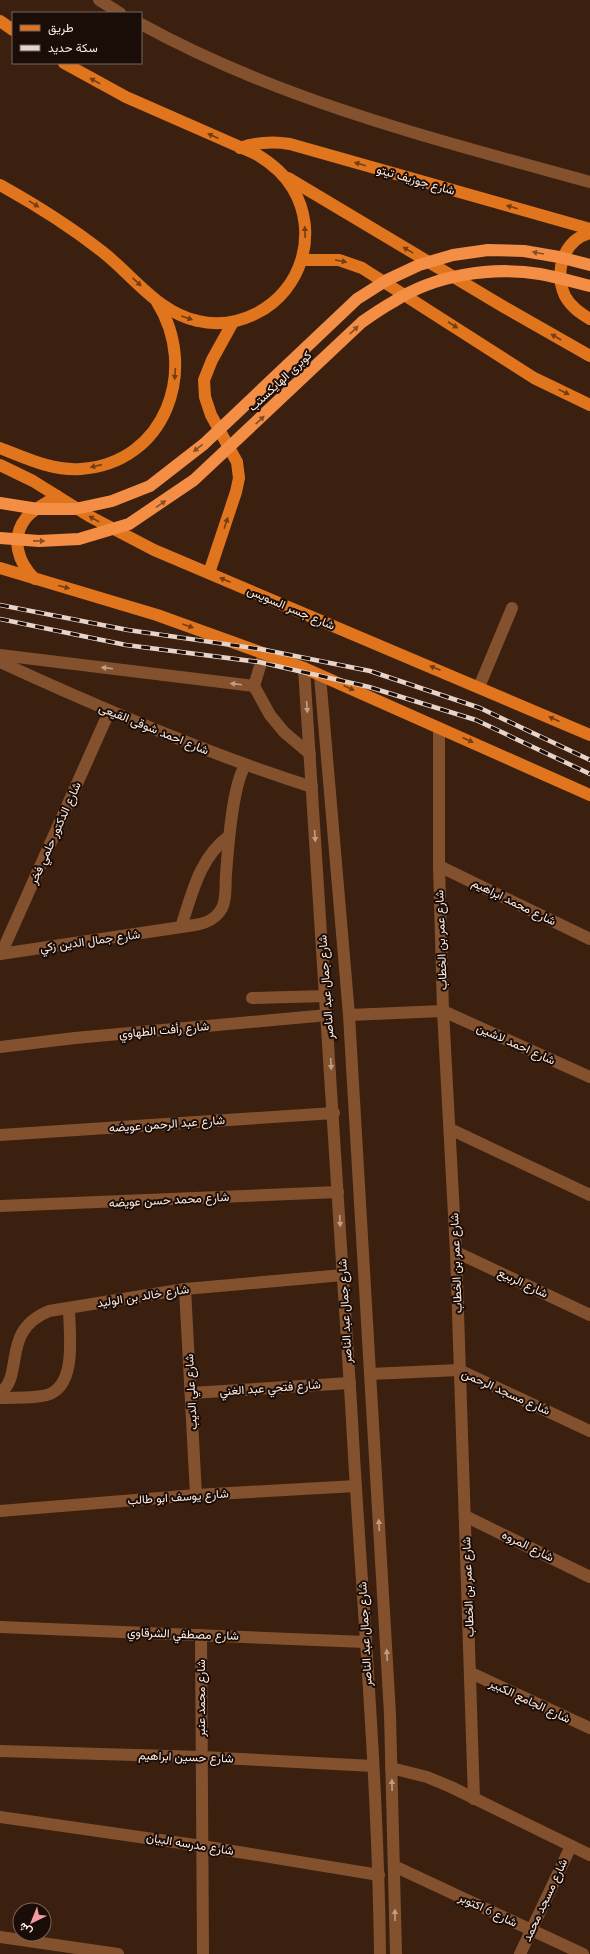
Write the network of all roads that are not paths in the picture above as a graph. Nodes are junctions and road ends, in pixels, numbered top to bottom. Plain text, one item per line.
1 (99, 0) edge
2 (118, 12) edge
3 (0, 21) edge
4 (142, 25) edge
5 (12, 29) edge
6 (66, 64) edge
7 (240, 148) junction
8 (283, 175) junction
9 (590, 182) edge
10 (0, 185) edge
11 (590, 229) edge
12 (590, 233) edge
13 (302, 260) junction
14 (590, 265) edge
15 (590, 286) edge
16 (154, 298) junction
17 (590, 319) edge
18 (233, 322) junction
19 (590, 356) edge
20 (590, 405) edge
21 (0, 448) edge
22 (0, 465) edge
23 (57, 496) junction
24 (0, 503) edge
25 (0, 538) edge
26 (0, 568) edge
27 (209, 573) junction
28 (36, 580) junction
29 (512, 608) dead end
30 (264, 653) junction
31 (0, 655) edge
32 (0, 662) edge
33 (304, 668) junction
34 (320, 676) junction
35 (254, 686) junction
36 (479, 687) junction
37 (109, 712) junction
38 (440, 728) junction
39 (590, 735) edge
40 (310, 754) junction
41 (245, 766) junction
42 (312, 787) junction
43 (590, 795) edge
44 (229, 836) junction
45 (439, 866) junction
46 (180, 927) junction
47 (590, 938) edge
48 (0, 954) edge
49 (327, 996) junction
50 (252, 998) dead end
51 (443, 1011) junction
52 (328, 1015) junction
53 (348, 1015) junction
54 (0, 1047) edge
55 (590, 1077) edge
56 (334, 1113) junction
57 (450, 1129) junction
58 (0, 1135) edge
59 (338, 1192) junction
60 (590, 1195) edge
61 (0, 1206) edge
62 (456, 1252) junction
63 (343, 1276) junction
64 (185, 1289) junction
65 (70, 1308) junction
66 (590, 1315) edge
67 (459, 1370) junction
68 (370, 1374) junction
69 (350, 1383) junction
70 (0, 1393) edge
71 (191, 1393) junction
72 (0, 1398) edge
73 (590, 1430) edge
74 (356, 1486) junction
75 (196, 1494) junction
76 (0, 1511) edge
77 (465, 1516) junction
78 (590, 1577) edge
79 (0, 1627) edge
80 (201, 1634) junction
81 (365, 1642) junction
82 (470, 1673) junction
83 (590, 1728) edge
84 (0, 1751) edge
85 (202, 1757) junction
86 (373, 1766) junction
87 (391, 1768) junction
88 (474, 1799) junction
89 (0, 1817) edge
90 (202, 1846) junction
91 (571, 1846) junction
92 (590, 1855) edge
93 (394, 1866) junction
94 (379, 1875) junction
95 (531, 1930) junction
96 (0, 1937) edge
97 (118, 1954) edge
98 (202, 1954) edge
99 (380, 1954) edge
100 (396, 1954) edge
101 (520, 1954) edge
102 (583, 1954) edge

1 - 2 street
3 - 5 main road
4 - 9 street
7 -> 6 main road
7 - 8 main road
11 -> 7 main road, شارع جوزيف تيتو
13 -> 8 main road
19 -> 8 main road
10 -> 16 main road
12 - 17 main road
13 - 18 main road
13 -> 20 main road
14 -> 24 highway, كوبرى الهايكستب, bridge
25 -> 15 highway, كوبرى الهايكستب, bridge
16 -> 18 main road
16 -> 21 main road
27 -> 18 main road
22 - 23 main road, شارع جسر السويس
27 -> 23 main road, شارع جسر السويس
23 - 28 main road
26 - 28 main road
36 -> 27 main road, شارع جسر السويس
28 -> 30 main road
29 - 36 street
30 - 33 main road
30 - 35 street
35 -> 31 street
32 - 37 street, شارع احمد شوقى القيعى
33 - 34 main road
33 -> 40 street, شارع جمال عبد الناصر
34 -> 38 main road
34 - 53 street, شارع جمال عبد الناصر
35 - 40 street
39 -> 36 main road, شارع جسر السويس
37 - 41 street, شارع احمد شوقى القيعى
37 - 48 street, شارع الدكتور حلمي فخر
38 -> 43 main road
38 - 45 street, شارع عمر بن الخطاب
40 - 42 street, شارع جمال عبد الناصر
41 - 42 street, شارع احمد شوقى القيعى
41 - 44 street, شارع جمال الدين زكي
42 -> 49 street, شارع جمال عبد الناصر
44 - 46 street
44 - 46 street, شارع جمال الدين زكي
45 - 47 street, شارع محمد ابراهيم
45 - 51 street, شارع عمر بن الخطاب
46 - 48 street, شارع جمال الدين زكي
49 - 50 street
49 - 52 street, شارع جمال عبد الناصر
51 - 53 street
51 - 55 street, شارع احمد لاشين
51 - 57 street, شارع عمر بن الخطاب
52 - 54 street, شارع رأفت الطهاوي
52 -> 56 street, شارع جمال عبد الناصر
53 - 68 street, شارع جمال عبد الناصر
56 - 58 street, شارع عبد الرحمن عويضه
56 - 59 street, شارع جمال عبد الناصر
57 - 60 street
57 - 62 street, شارع عمر بن الخطاب
59 - 61 street, شارع محمد حسن عويضه
59 -> 63 street, شارع جمال عبد الناصر
62 - 66 street, شارع الربيع
62 - 67 street, شارع عمر بن الخطاب
63 - 64 street, شارع خالد بن الوليد
63 - 69 street, شارع جمال عبد الناصر
64 - 65 street, شارع خالد بن الوليد
64 - 71 street, شارع علي الديب
65 - 70 street, شارع خالد بن الوليد
65 - 72 street
67 - 68 street, شارع مسجد الرحمن
67 - 73 street, شارع مسجد الرحمن
67 - 77 street, شارع عمر بن الخطاب
87 -> 68 street, شارع جمال عبد الناصر
69 - 71 street, شارع فتحي عبد الغني
69 - 74 street, شارع جمال عبد الناصر
71 - 75 street, شارع علي الديب
74 - 75 street, شارع يوسف ابو طالب
74 - 81 street, شارع جمال عبد الناصر
75 - 76 street, شارع يوسف ابو طالب
77 - 78 street, شارع المروه
77 - 82 street, شارع عمر بن الخطاب
79 - 80 street, شارع مصطفي الشرقاوي
80 - 81 street, شارع مصطفي الشرقاوي
80 - 85 street, شارع محمد عنبر
81 - 86 street, شارع جمال عبد الناصر
82 - 83 street, شارع الجامع الكبير
82 - 88 street, شارع عمر بن الخطاب
84 - 85 street, شارع حسين ابراهيم
85 - 86 street, شارع حسين ابراهيم
85 - 90 street, شارع محمد عنبر
86 - 94 street, شارع جمال عبد الناصر
87 - 88 street
93 -> 87 street, شارع جمال عبد الناصر
88 - 91 street
89 - 90 street, شارع مدرسه البيان
90 - 94 street, شارع مدرسه البيان
90 - 98 street, شارع محمد عنبر
91 - 92 street
91 - 95 street, شارع مسجد محمد
93 - 95 street, شارع 6 اكتوبر
100 -> 93 street, شارع جمال عبد الناصر
94 - 99 street, شارع جمال عبد الناصر
95 - 101 street, شارع مسجد محمد
95 - 102 street, شارع 6 اكتوبر
96 - 97 street

